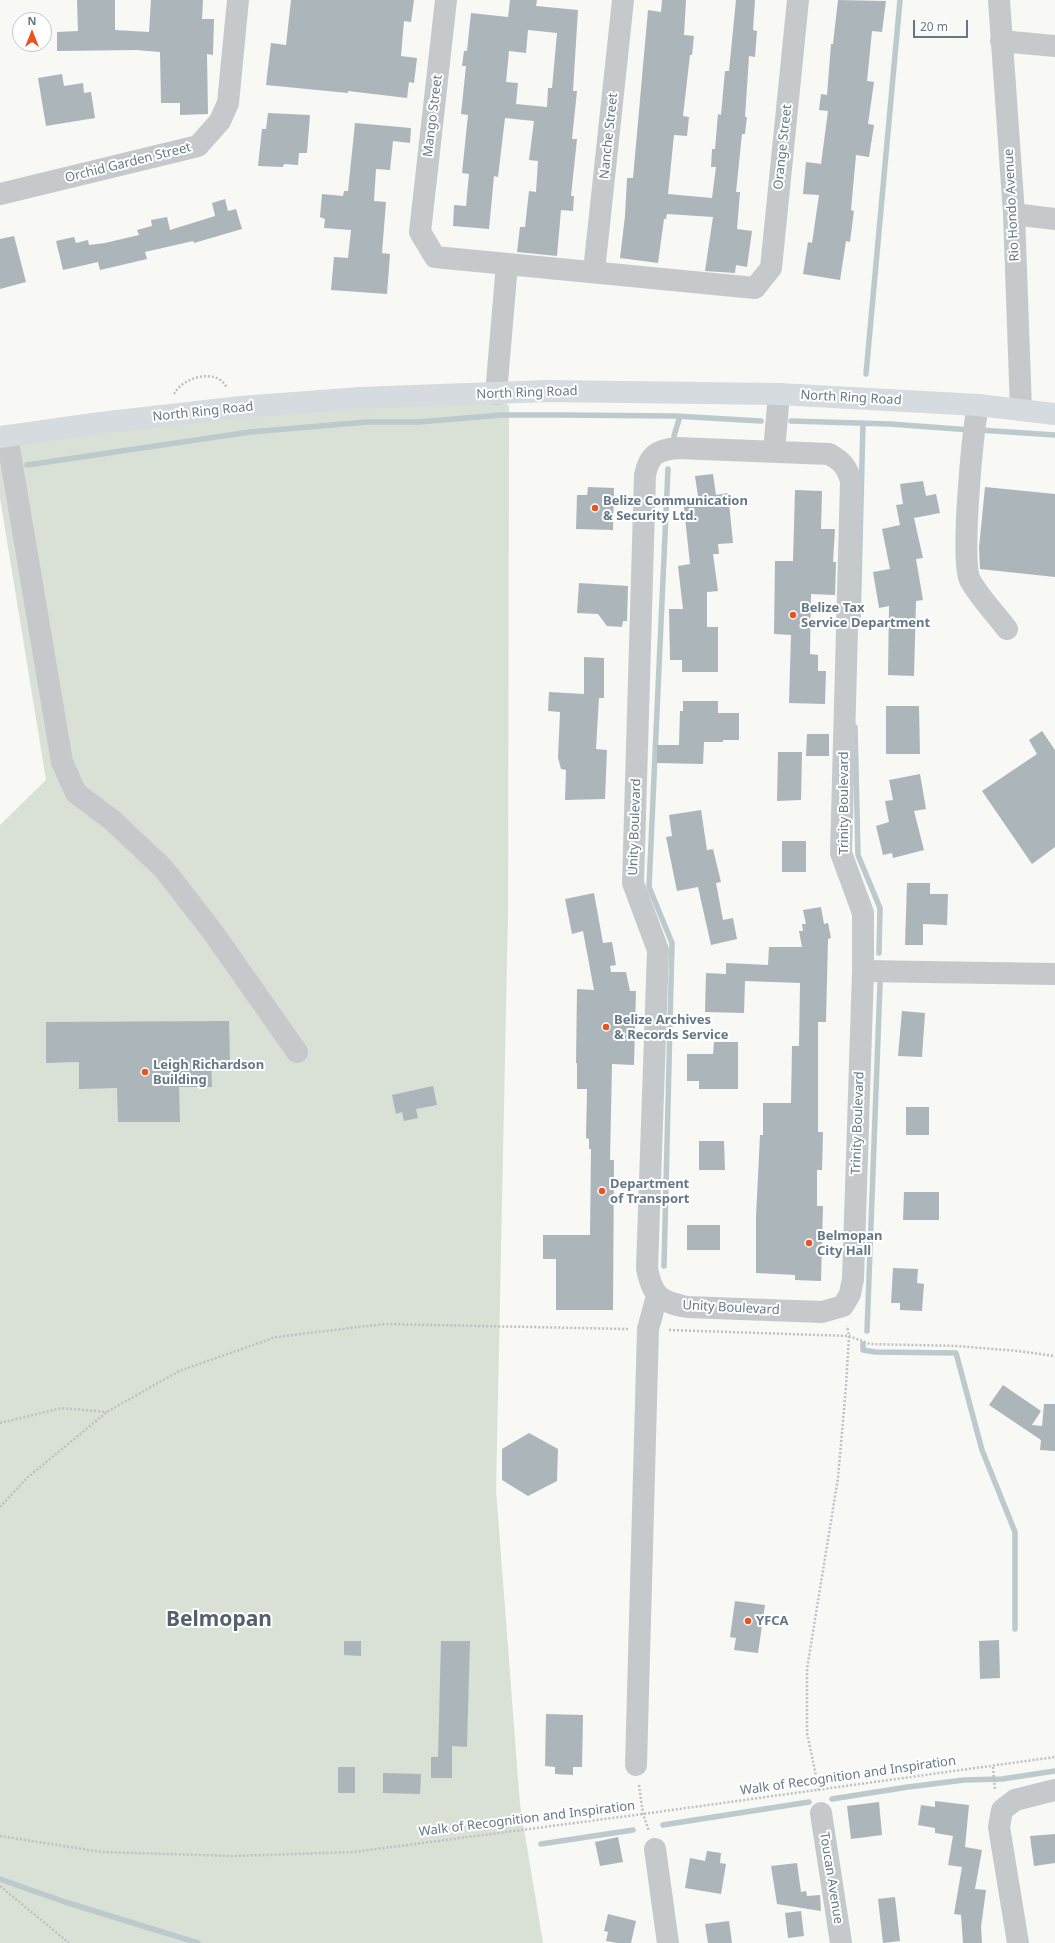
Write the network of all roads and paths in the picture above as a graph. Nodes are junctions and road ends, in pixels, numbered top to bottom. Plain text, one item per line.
1 (238, 0) edge
2 (446, 0) edge
3 (623, 0) edge
4 (798, 0) edge
5 (999, 0) edge
6 (1001, 40) junction
7 (1055, 46) edge
8 (0, 194) edge
9 (1014, 214) junction
10 (1055, 219) edge
11 (507, 264) junction
12 (594, 271) junction
13 (228, 390) dead end
14 (496, 394) junction
15 (778, 394) junction
16 (172, 397) dead end
17 (978, 405) junction
18 (1021, 410) junction
19 (1055, 414) edge
20 (3, 437) edge
21 (774, 451) junction
22 (1007, 629) dead end
23 (863, 971) junction
24 (1055, 974) edge
25 (297, 1052) dead end
26 (657, 1296) junction
27 (843, 1306) junction
28 (648, 1329) junction
29 (849, 1336) junction
30 (1055, 1356) edge
31 (107, 1412) junction
32 (0, 1423) edge
33 (0, 1507) edge
34 (1055, 1757) edge
35 (636, 1765) joint
36 (993, 1767) junction
37 (994, 1789) dead end
38 (819, 1790) junction
39 (1055, 1790) edge
40 (821, 1813) dead end
41 (643, 1814) junction
42 (0, 1836) edge
43 (655, 1849) joint
44 (0, 1886) edge
45 (69, 1943) edge
46 (668, 1943) edge
47 (840, 1943) edge
48 (1018, 1943) edge

1 - 8 street, Orchid Garden Street
2 - 11 street, Mango Street
3 - 12 street, Nanche Street
4 - 12 street, Orange Street
5 - 6 street, Rio Hondo Avenue
6 - 7 street
6 - 9 street, Rio Hondo Avenue
9 - 10 street
9 - 18 street, Rio Hondo Avenue
11 - 12 street
11 - 14 street
13 - 16 path
14 - 15 main road, North Ring Road
14 - 20 main road, North Ring Road
15 - 17 main road, North Ring Road
15 - 21 street
17 - 18 main road, North Ring Road
17 - 22 street
18 - 19 main road, North Ring Road
20 - 25 street
21 - 23 street, Trinity Boulevard
21 - 26 street, Unity Boulevard
23 - 24 street
23 - 27 street, Trinity Boulevard
26 - 27 street, Unity Boulevard
26 - 28 street
27 - 29 path
28 - 29 path
28 - 31 path
28 - 35 street
29 - 30 path
29 - 38 path
31 - 32 path
31 - 33 path
34 - 36 path, Walk of Recognition and Inspiration
35 - 41 path
36 - 37 path
36 - 38 path, Walk of Recognition and Inspiration
38 - 41 path, Walk of Recognition and Inspiration
39 - 48 street
40 - 47 street, Toucan Avenue
41 - 42 path, Walk of Recognition and Inspiration
41 - 43 path
43 - 46 street
44 - 45 path

